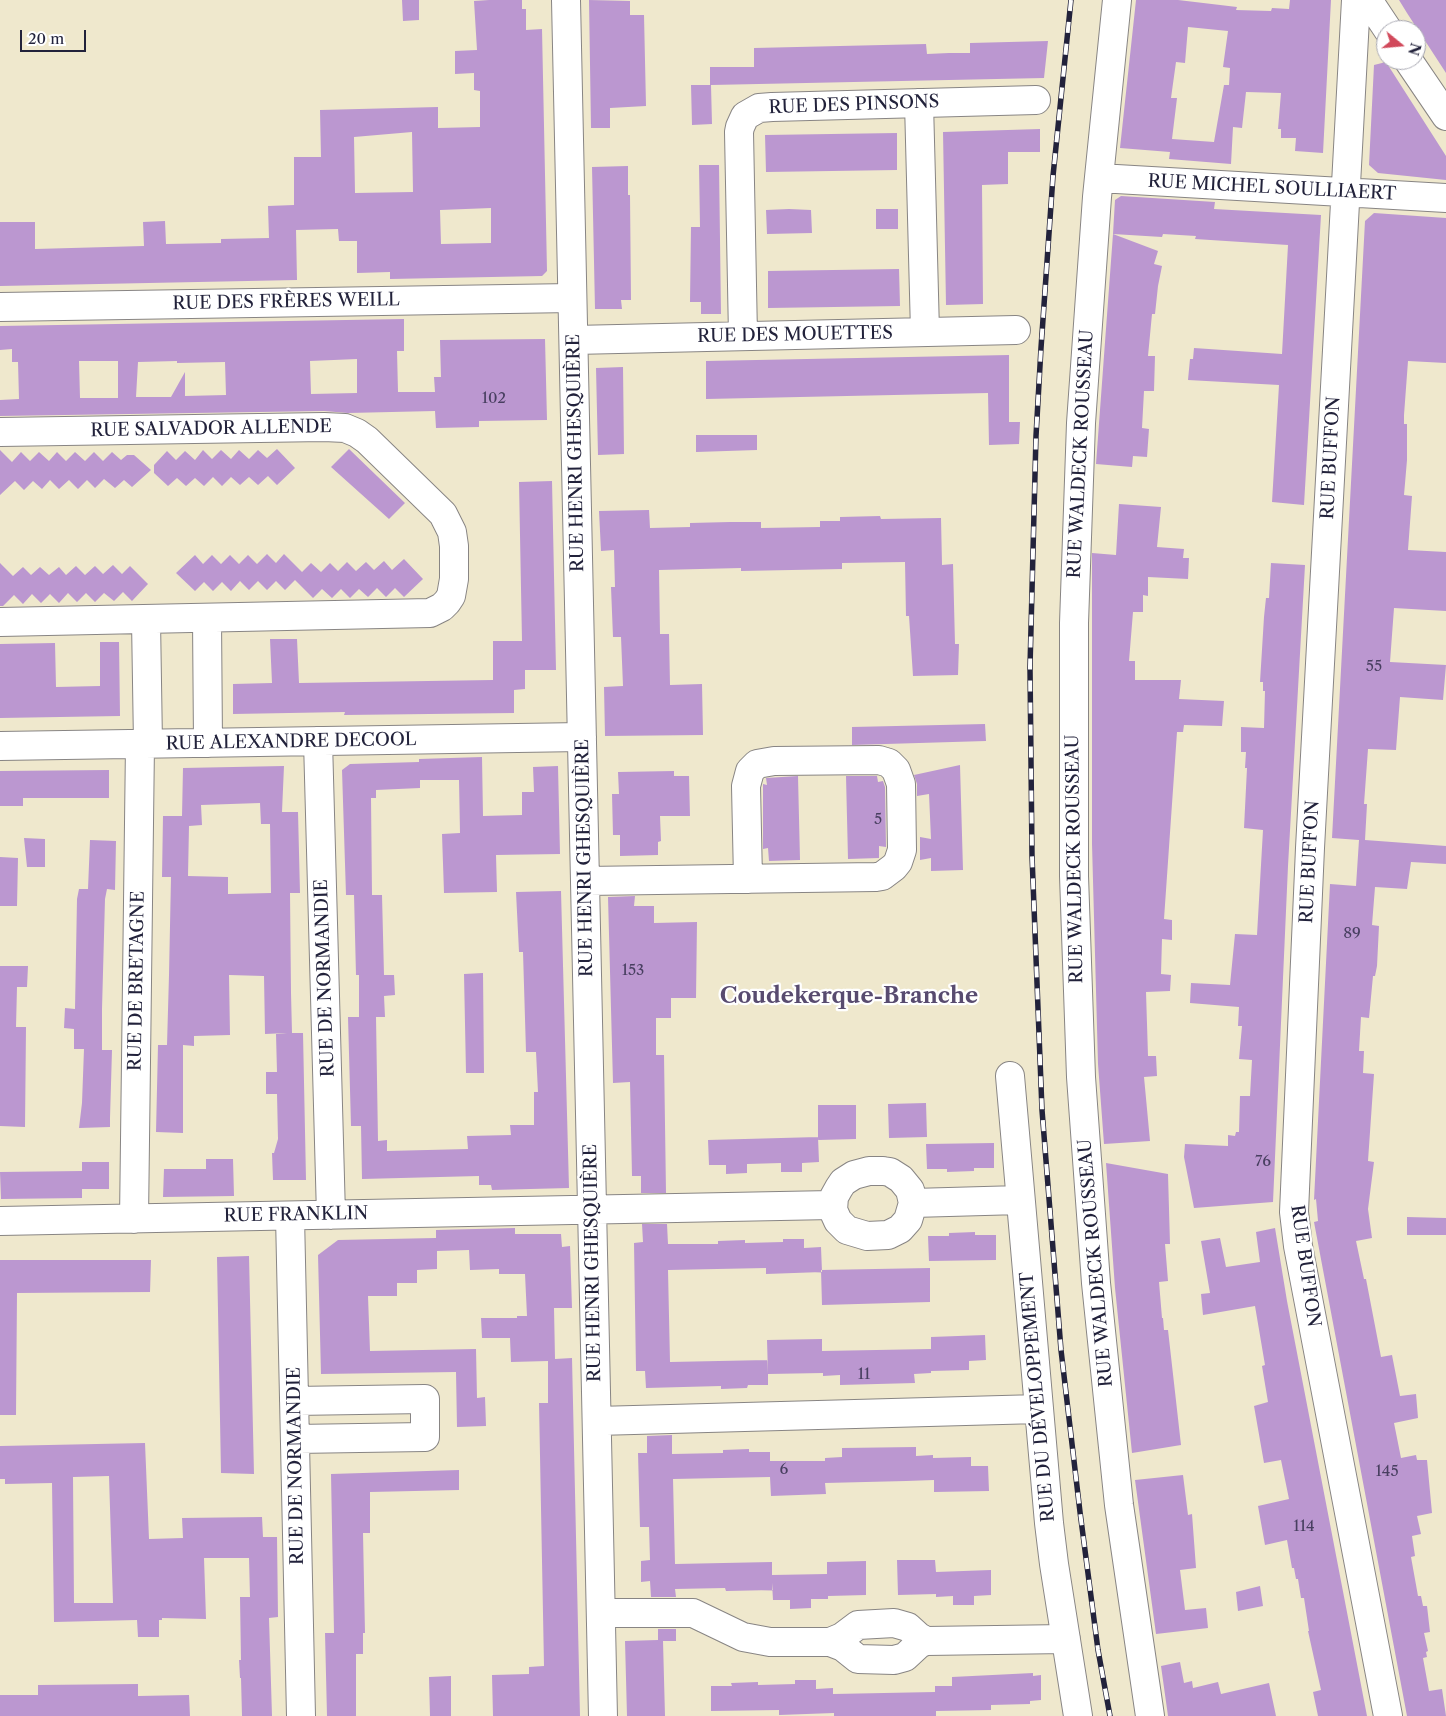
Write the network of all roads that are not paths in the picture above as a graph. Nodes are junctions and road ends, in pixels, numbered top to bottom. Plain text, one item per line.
1 (566, 0) edge
2 (1117, 0) edge
3 (1356, 0) edge
4 (1368, 0) edge
5 (1381, 20) edge
6 (1415, 70) edge
7 (1036, 100) dead end
8 (919, 103) junction
9 (1446, 116) edge
10 (1099, 178) junction
11 (1346, 192) junction
12 (1446, 198) edge
13 (572, 298) junction
14 (0, 307) edge
15 (1016, 330) dead end
16 (925, 332) junction
17 (744, 336) junction
18 (574, 340) junction
19 (0, 432) edge
20 (207, 619) junction
21 (146, 620) junction
22 (0, 622) edge
23 (582, 737) junction
24 (318, 741) junction
25 (208, 743) junction
26 (144, 744) junction
27 (0, 746) edge
28 (748, 879) junction
29 (585, 881) junction
30 (1010, 1076) dead end
31 (1020, 1200) junction
32 (912, 1203) junction
33 (832, 1205) junction
34 (592, 1209) junction
35 (331, 1215) junction
36 (290, 1216) junction
37 (134, 1219) junction
38 (0, 1221) edge
39 (294, 1401) junction
40 (1039, 1410) junction
41 (597, 1421) junction
42 (295, 1440) junction
43 (601, 1613) junction
44 (1066, 1638) junction
45 (926, 1641) junction
46 (830, 1642) junction
47 (301, 1716) edge
48 (603, 1716) edge
49 (1078, 1716) edge
50 (1150, 1716) edge
51 (1388, 1716) edge

1 - 13 street, RUE HENRI GHESQUIÈRE
2 - 10 street, RUE WALDECK ROUSSEAU
3 - 11 street, RUE BUFFON
4 - 5 street
6 - 9 street
7 - 8 street, RUE DES PINSONS
8 - 16 street
8 - 17 street, RUE DES PINSONS
10 - 11 street, RUE MICHEL SOULLIAERT
10 - 50 street, RUE WALDECK ROUSSEAU
11 - 12 street, RUE MICHEL SOULLIAERT
11 - 51 street, RUE BUFFON
13 - 14 street, RUE DES FRÈRES WEILL
13 - 18 street, RUE HENRI GHESQUIÈRE
15 - 16 street, RUE DES MOUETTES
16 - 17 street, RUE DES MOUETTES
17 - 18 street, RUE DES MOUETTES
18 - 23 street, RUE HENRI GHESQUIÈRE
19 - 20 street, RUE SALVADOR ALLENDE
20 - 21 street, RUE SALVADOR ALLENDE
20 - 25 street
21 - 22 street, RUE SALVADOR ALLENDE
21 - 26 street
23 - 24 street, RUE ALEXANDRE DECOOL
23 - 29 street, RUE HENRI GHESQUIÈRE
24 - 25 street, RUE ALEXANDRE DECOOL
24 - 35 street, RUE DE NORMANDIE
25 - 26 street, RUE ALEXANDRE DECOOL
26 - 27 street, RUE ALEXANDRE DECOOL
26 - 37 street, RUE DE BRETAGNE
28 - 28 street
28 - 29 street
29 - 34 street, RUE HENRI GHESQUIÈRE
30 - 31 street, RUE DU DÉVELOPPEMENT
31 - 32 street
31 - 40 street, RUE DU DÉVELOPPEMENT
32 - 33 street
32 - 33 street
33 - 34 street, RUE FRANKLIN
34 - 35 street, RUE FRANKLIN
34 - 41 street, RUE HENRI GHESQUIÈRE
35 - 36 street, RUE FRANKLIN
36 - 37 street, RUE FRANKLIN
36 - 39 street, RUE DE NORMANDIE
37 - 38 street, RUE FRANKLIN
39 - 42 street, RUE DE NORMANDIE
39 - 42 street
40 - 41 street
40 - 44 street, RUE DU DÉVELOPPEMENT
41 - 43 street, RUE HENRI GHESQUIÈRE
42 - 47 street, RUE DE NORMANDIE
43 - 46 street
43 - 48 street, RUE HENRI GHESQUIÈRE
44 - 45 street
44 - 49 street, RUE DU DÉVELOPPEMENT
45 - 46 street
45 - 46 street

